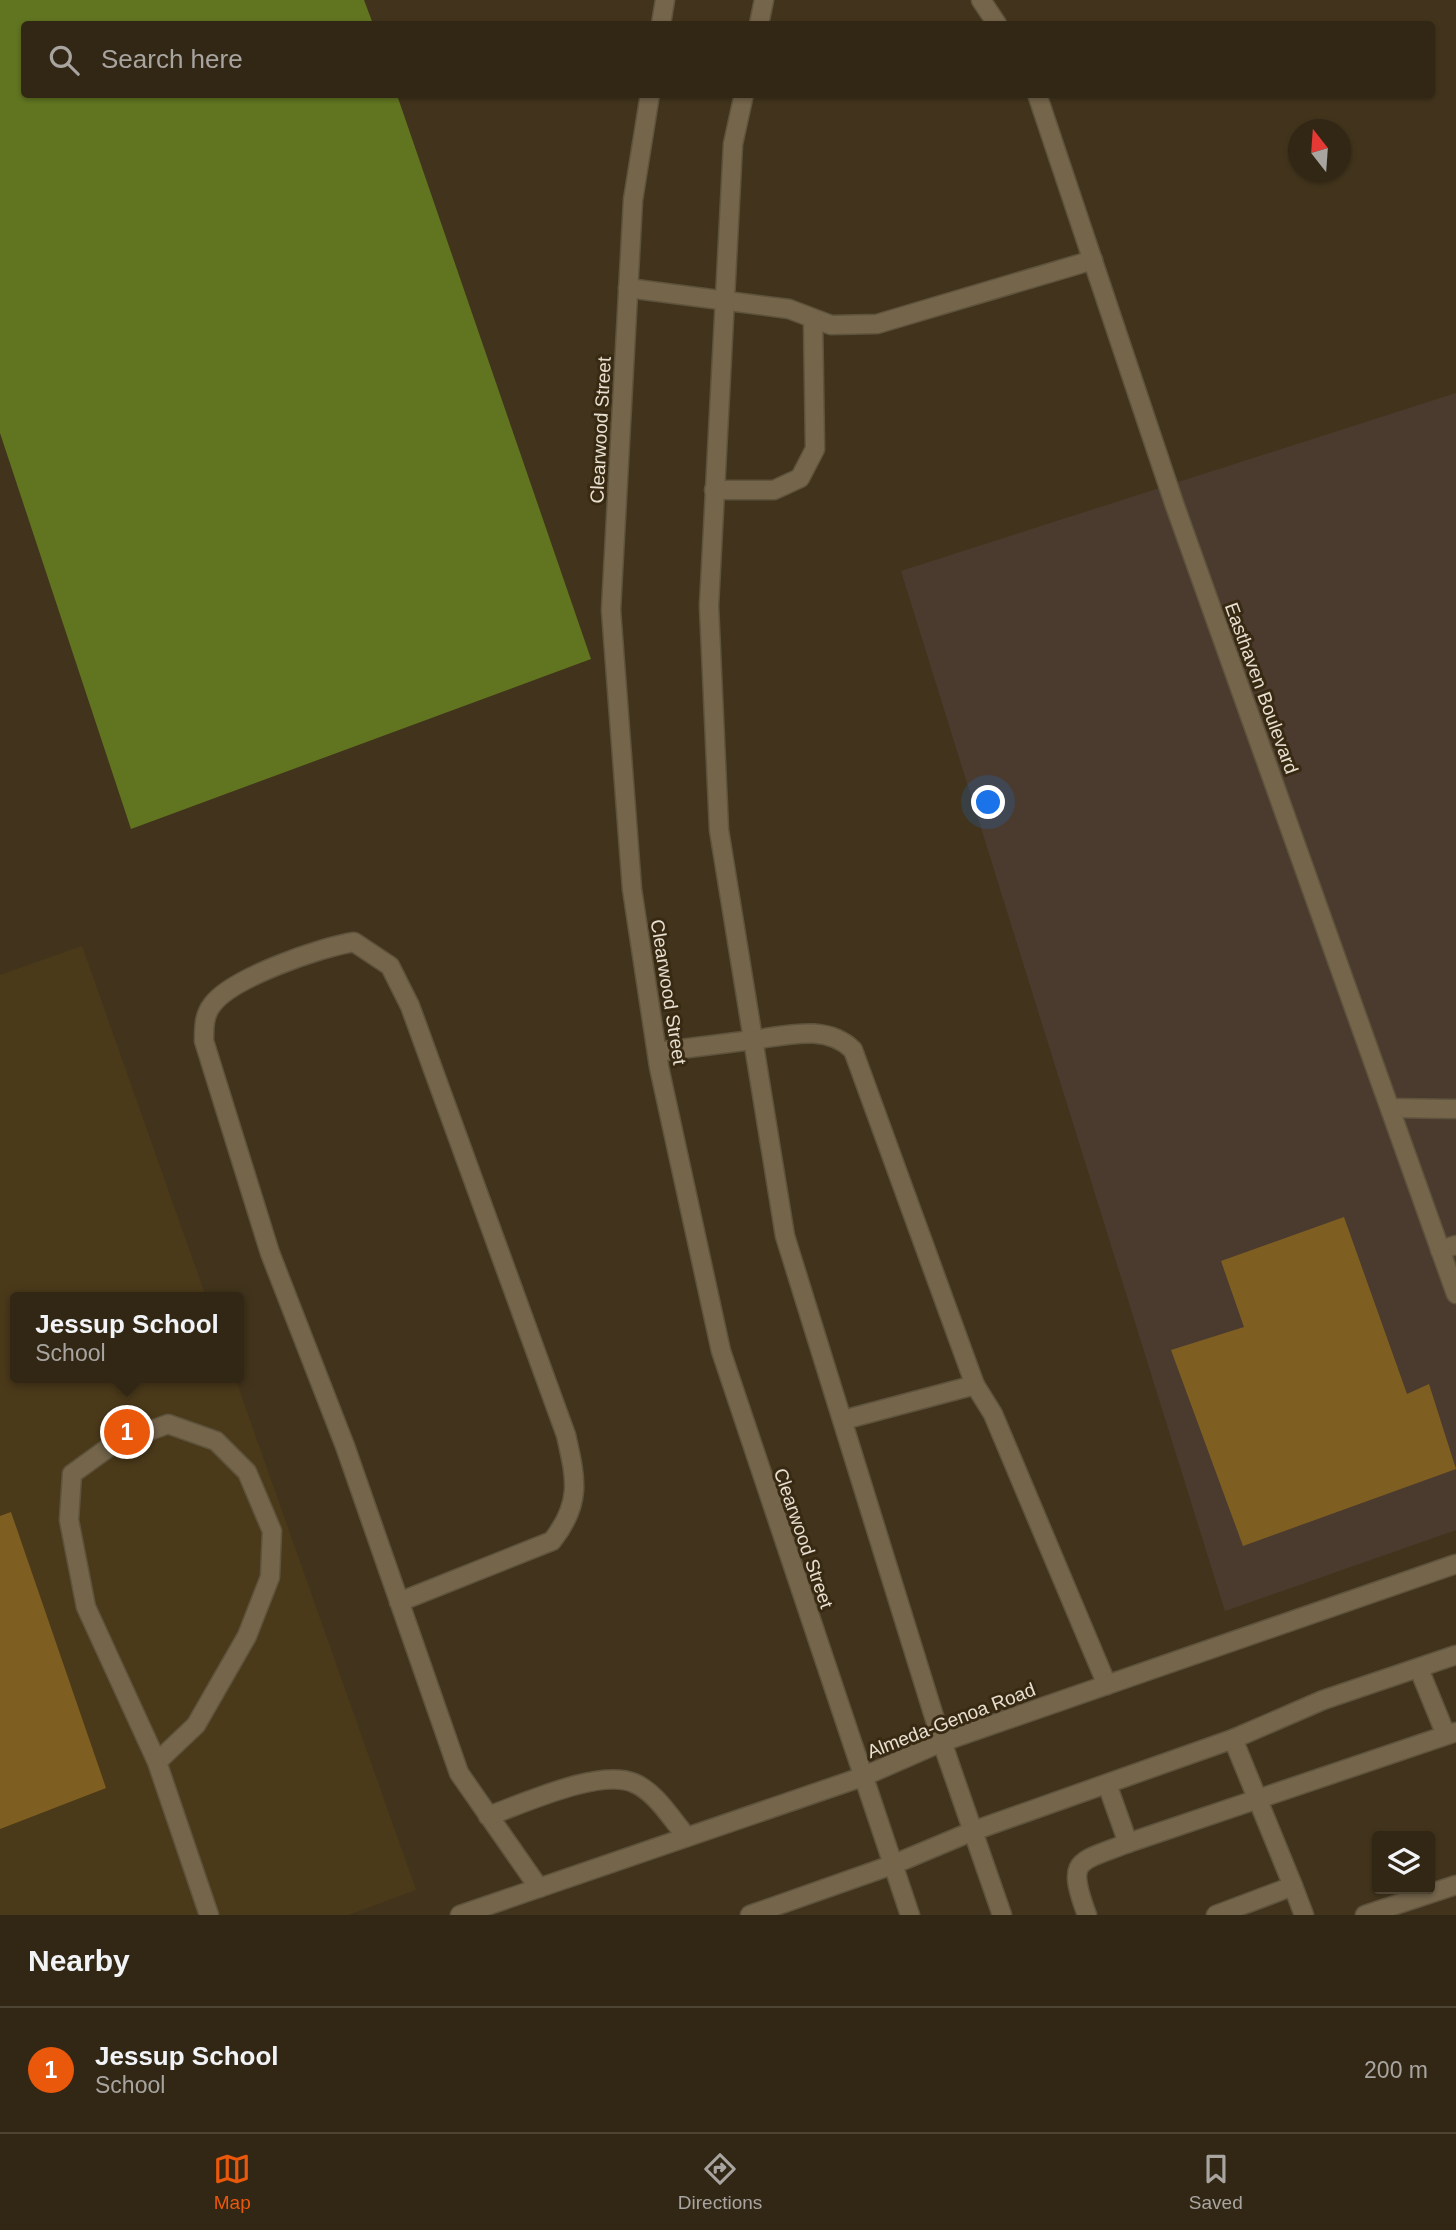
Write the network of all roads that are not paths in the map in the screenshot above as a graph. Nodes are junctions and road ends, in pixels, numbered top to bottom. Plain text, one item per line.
1 (665, 0) edge
2 (764, 0) edge
3 (981, 0) edge
4 (662, 21) edge
5 (760, 21) edge
6 (995, 21) edge
7 (649, 98) edge
8 (743, 98) edge
9 (1038, 98) edge
10 (1093, 260) junction
11 (628, 288) junction
12 (724, 299) junction
13 (813, 318) junction
14 (714, 491) junction
15 (752, 1040) junction
16 (657, 1052) junction
17 (1390, 1108) junction
18 (1456, 1109) edge
19 (1448, 1247) edge
20 (1456, 1294) edge
21 (975, 1385) junction
22 (843, 1420) junction
23 (1456, 1564) edge
24 (399, 1602) junction
25 (1456, 1655) edge
26 (1419, 1669) junction
27 (1107, 1685) junction
28 (1451, 1734) edge
29 (1233, 1739) junction
30 (942, 1742) junction
31 (157, 1762) junction
32 (862, 1777) junction
33 (1107, 1784) junction
34 (1257, 1799) junction
35 (488, 1816) junction
36 (972, 1831) junction
37 (687, 1837) junction
38 (1128, 1843) junction
39 (892, 1865) junction
40 (1456, 1885) edge
41 (1293, 1886) junction
42 (539, 1888) junction
43 (209, 1915) edge
44 (460, 1915) edge
45 (750, 1915) edge
46 (910, 1915) edge
47 (1002, 1915) edge
48 (1087, 1915) edge
49 (1216, 1915) edge
50 (1304, 1915) edge
51 (1365, 1915) edge

1 - 4 main road
2 - 5 main road
3 - 6 main road
7 - 11 main road, Clearwood Street
8 - 12 main road
9 - 10 main road, Easthaven Boulevard
10 - 13 main road
10 - 17 main road, Easthaven Boulevard
11 - 12 main road
11 - 16 main road, Clearwood Street
12 - 13 main road
12 - 14 main road
13 - 14 main road
14 - 15 main road
15 - 16 main road
15 - 21 main road
15 - 22 main road
16 - 32 main road, Clearwood Street
17 - 18 main road
17 - 19 main road, Easthaven Boulevard
19 - 20 main road, Easthaven Boulevard
21 - 22 main road
21 - 27 main road
22 - 30 main road
23 - 27 main road, Almeda-Genoa Road
24 - 24 main road
24 - 35 main road
25 - 26 main road
26 - 28 main road
26 - 29 main road
27 - 30 main road, Almeda-Genoa Road
28 - 34 main road
29 - 33 main road
29 - 34 main road
30 - 32 main road, Almeda-Genoa Road
30 - 36 main road
31 - 31 main road
31 - 43 main road
32 - 37 main road, Almeda-Genoa Road
32 - 39 main road, Clearwood Street
33 - 36 main road
33 - 38 main road
34 - 38 main road
34 - 41 main road
35 - 37 main road
35 - 42 main road
36 - 39 main road
36 - 47 main road
37 - 42 main road, Almeda-Genoa Road
38 - 48 main road
39 - 45 main road
39 - 46 main road, Clearwood Street
40 - 51 main road
41 - 49 main road
41 - 50 main road
42 - 44 main road, Almeda-Genoa Road

